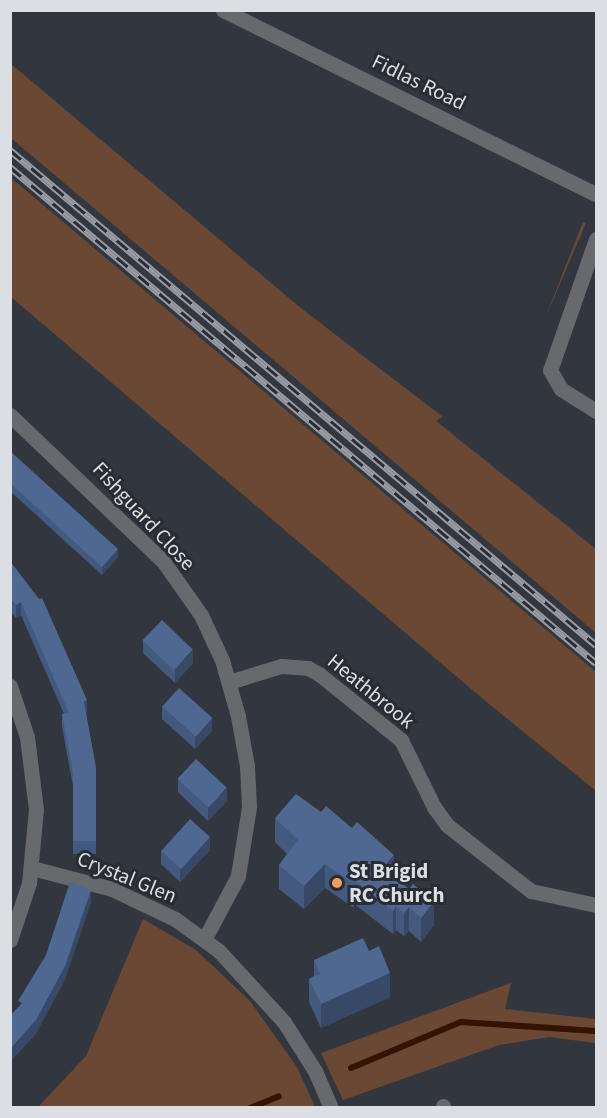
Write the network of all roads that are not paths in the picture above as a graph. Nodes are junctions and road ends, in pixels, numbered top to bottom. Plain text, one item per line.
1 (223, 10) edge
2 (597, 194) edge
3 (597, 239) edge
4 (597, 411) edge
5 (10, 415) edge
6 (229, 682) junction
7 (10, 686) edge
8 (32, 868) junction
9 (597, 905) edge
10 (10, 940) edge
11 (204, 940) junction
12 (331, 1107) edge

1 - 2 street, Fidlas Road
3 - 4 street
5 - 6 street, Fishguard Close
6 - 9 street, Heathbrook
6 - 11 street, Fishguard Close
7 - 8 street
8 - 10 street
8 - 11 street, Crystal Glen
11 - 12 street, Crystal Glen

